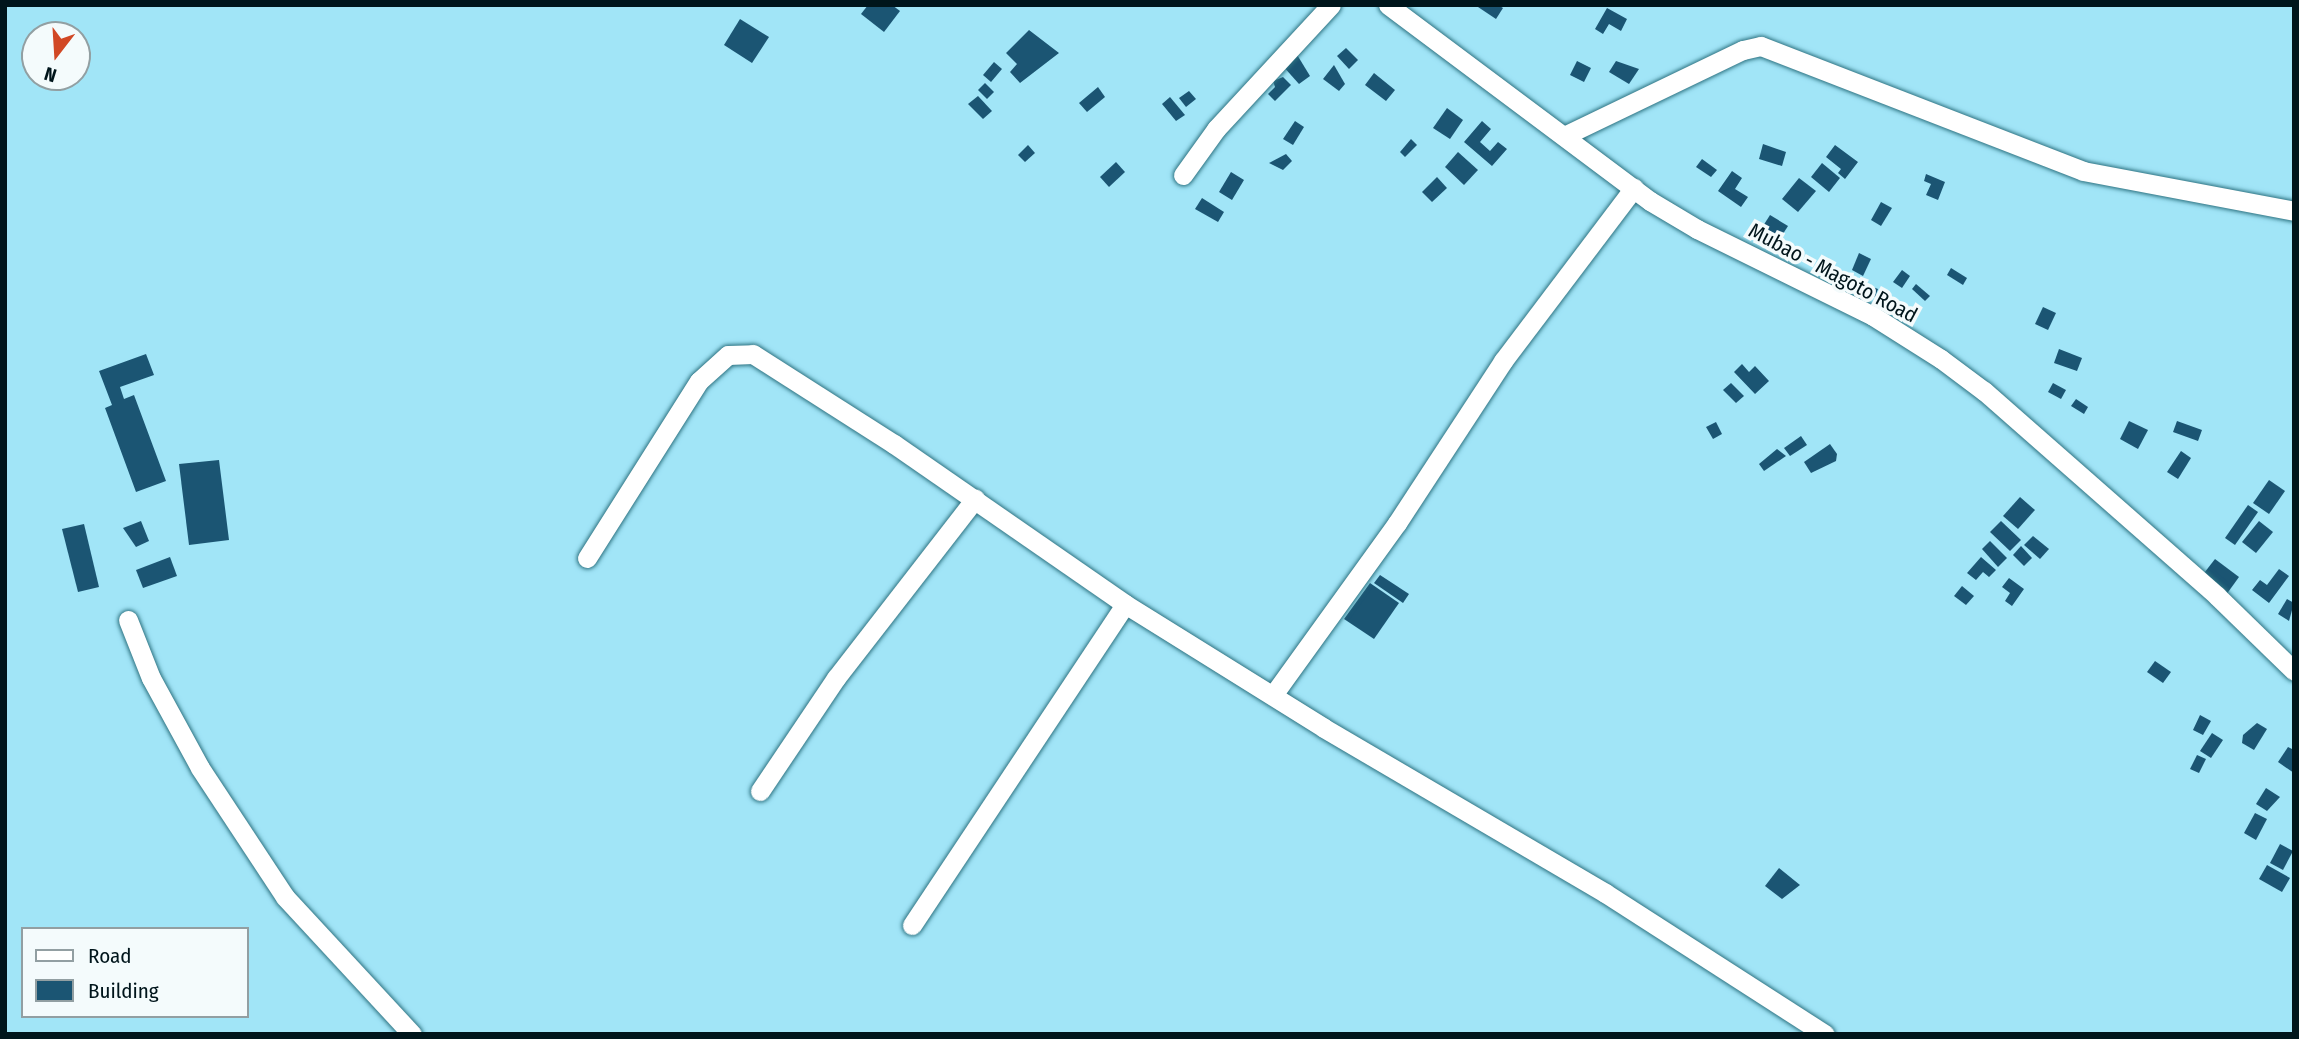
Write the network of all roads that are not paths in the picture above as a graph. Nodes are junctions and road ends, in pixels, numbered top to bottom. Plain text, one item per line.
1 (1331, 5) edge
2 (1388, 5) edge
3 (1566, 135) junction
4 (1183, 175) dead end
5 (1634, 188) junction
6 (2294, 211) edge
7 (975, 499) junction
8 (587, 558) dead end
9 (1125, 604) junction
10 (128, 620) dead end
11 (2294, 671) edge
12 (1273, 695) junction
13 (760, 791) dead end
14 (912, 925) dead end
15 (412, 1034) edge
16 (1825, 1034) edge

1 - 4 street
2 - 3 street, Mubao - Magoto Road
3 - 5 street, Mubao - Magoto Road
3 - 6 street
5 - 11 street, Mubao - Magoto Road
5 - 12 street
7 - 8 street
7 - 9 street
7 - 13 street
9 - 12 street
9 - 14 street
10 - 15 street
12 - 16 street

